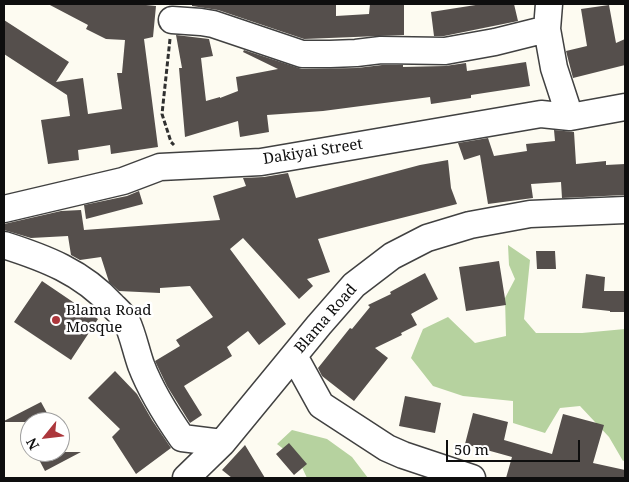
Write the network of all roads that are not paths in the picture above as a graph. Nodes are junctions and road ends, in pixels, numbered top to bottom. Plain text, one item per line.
1 (548, 16) edge
2 (172, 20) road end
3 (625, 107) edge
4 (570, 118) junction
5 (4, 209) edge
6 (625, 210) edge
7 (4, 245) edge
8 (294, 356) junction
9 (222, 444) junction
10 (186, 478) edge
11 (472, 478) edge

1 - 2 street
1 - 4 street
3 - 4 street, Dakiyai Street
4 - 5 street, Dakiyai Street
6 - 8 street, Blama Road
7 - 9 street
8 - 9 street, Blama Road
8 - 11 street
9 - 10 street, Blama Road

